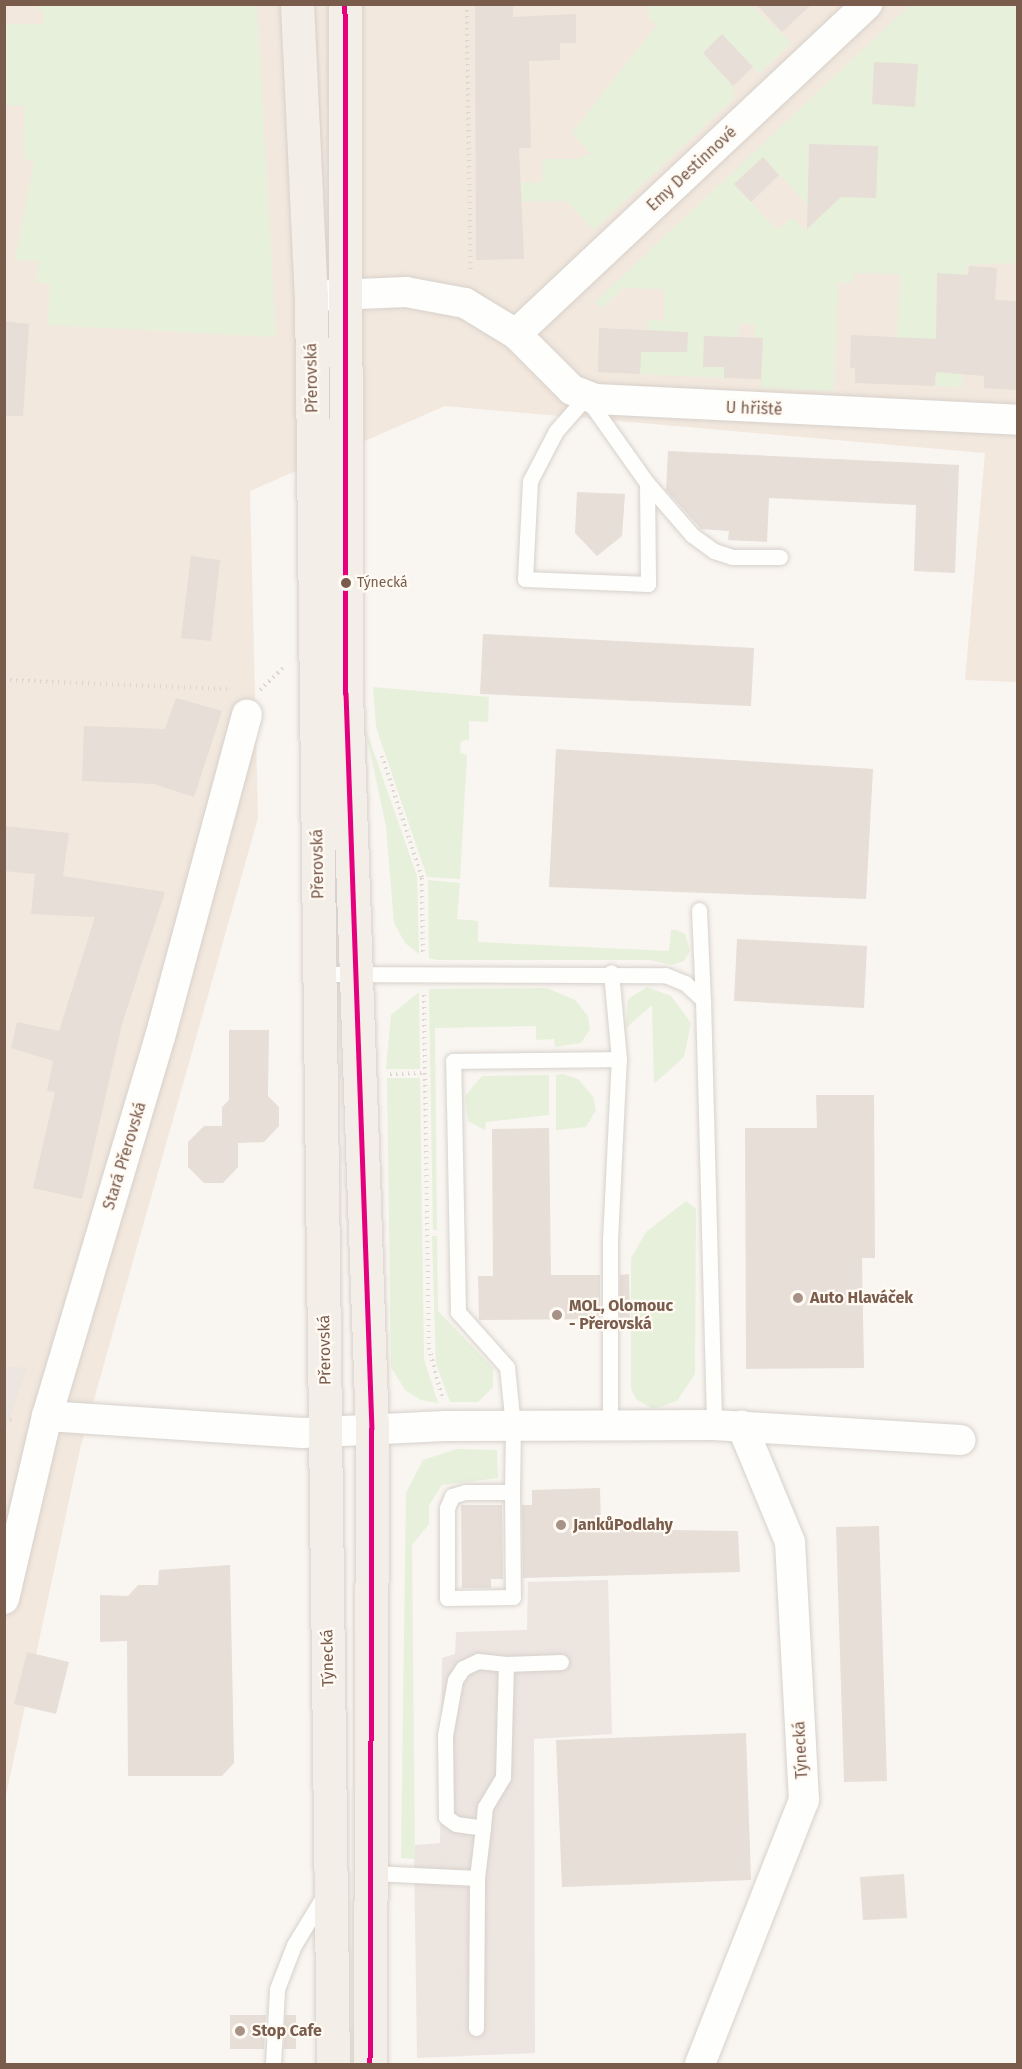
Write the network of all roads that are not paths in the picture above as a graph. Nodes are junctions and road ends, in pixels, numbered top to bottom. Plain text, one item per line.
1 (345, 4) edge
2 (867, 4) edge
3 (297, 6) edge
4 (326, 295) junction
5 (516, 334) junction
6 (586, 397) junction
7 (1017, 420) edge
8 (647, 483) junction
9 (780, 557) dead end
10 (248, 696) road end
11 (699, 910) dead end
12 (611, 972) junction
13 (359, 973) junction
14 (320, 974) junction
15 (703, 1000) junction
16 (619, 1059) junction
17 (47, 1416) junction
18 (610, 1424) junction
19 (728, 1425) junction
20 (513, 1426) junction
21 (372, 1429) junction
22 (326, 1432) junction
23 (961, 1440) dead end
24 (512, 1492) junction
25 (4, 1599) edge
26 (561, 1662) dead end
27 (506, 1664) junction
28 (483, 1828) junction
29 (372, 1873) junction
30 (477, 1878) junction
31 (331, 1887) junction
32 (476, 2028) dead end
33 (273, 2064) edge
34 (333, 2064) edge
35 (370, 2064) edge
36 (700, 2064) edge

1 - 4 main road, Přerovská
2 - 5 street, Emy Destinnové
3 - 4 main road, Přerovská
4 - 5 street
4 - 13 main road, Přerovská
4 - 14 main road, Přerovská
5 - 6 street, U hřiště
6 - 7 street, U hřiště
6 - 8 lane
6 - 8 lane
8 - 9 lane
10 - 17 street, Stará Přerovská
11 - 15 lane
12 - 13 lane
12 - 15 lane
12 - 16 lane
13 - 14 lane
13 - 21 main road, Přerovská
14 - 22 main road, Přerovská
15 - 19 lane
16 - 18 lane
16 - 20 lane
17 - 22 street
17 - 25 street, Stará Přerovská
18 - 19 street
18 - 20 street
19 - 23 street
19 - 36 street, Týnecká
20 - 21 street
20 - 24 lane
21 - 22 street
21 - 29 main road
22 - 31 main road, Týnecká
24 - 24 lane
26 - 27 lane
27 - 28 lane
27 - 28 lane
28 - 30 lane
29 - 30 lane
29 - 35 main road
30 - 32 lane
31 - 33 lane
31 - 34 main road, Týnecká

